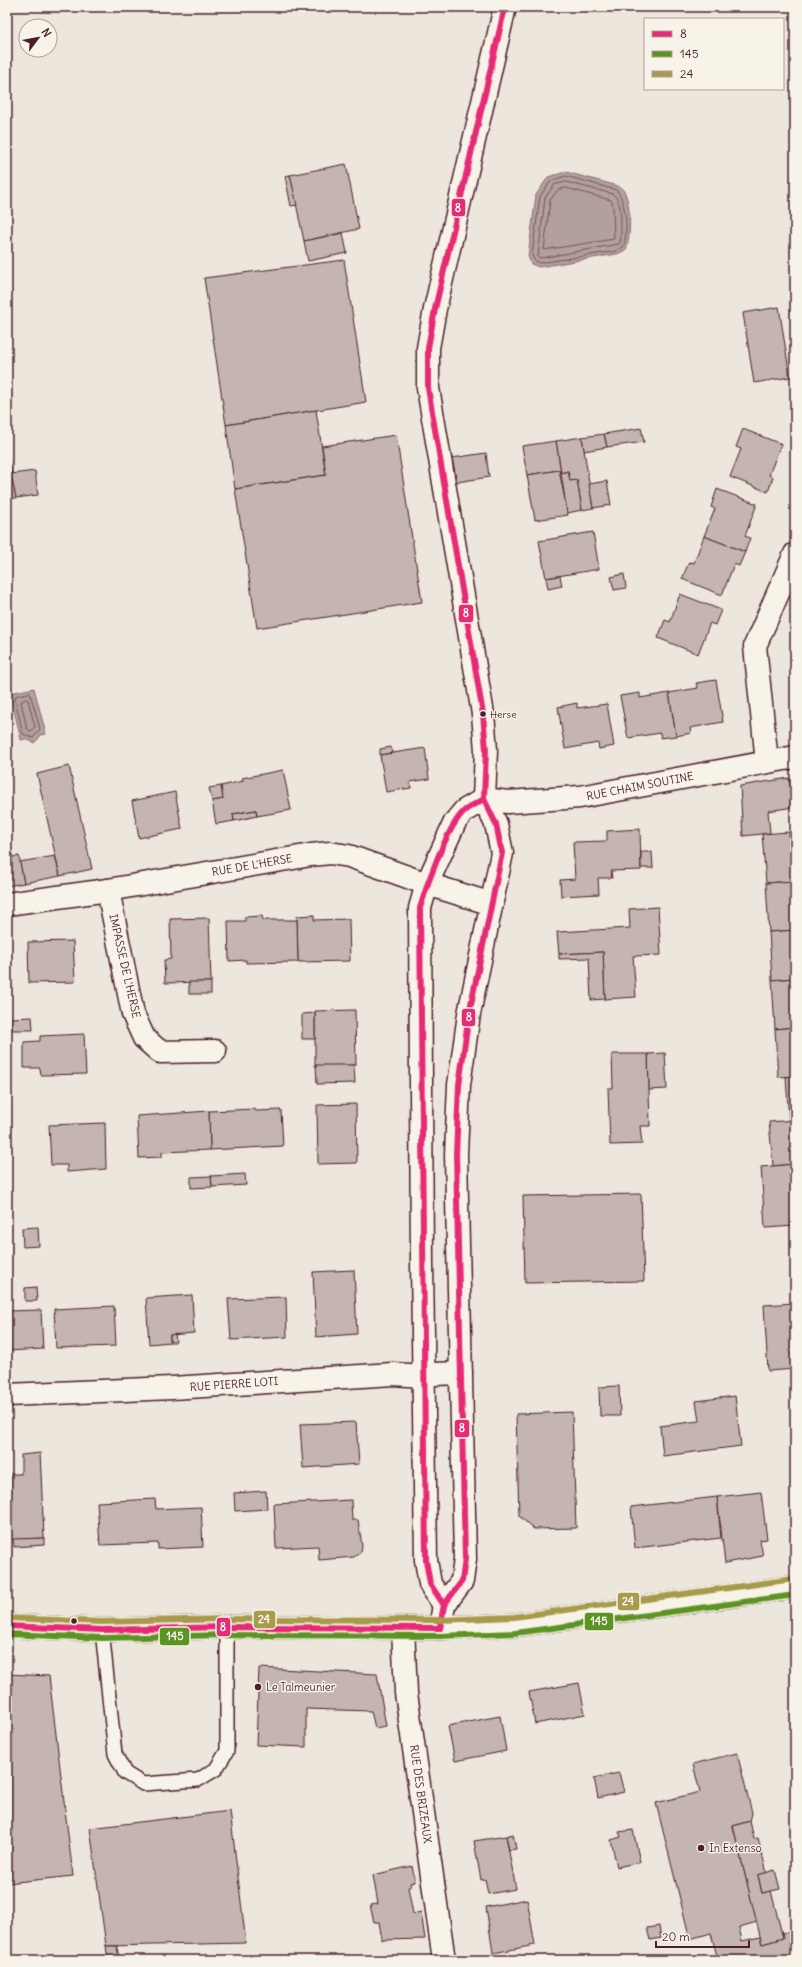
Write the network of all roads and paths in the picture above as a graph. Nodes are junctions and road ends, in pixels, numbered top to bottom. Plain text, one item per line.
1 (505, 7) edge
2 (795, 554) edge
3 (795, 757) edge
4 (767, 762) junction
5 (484, 799) junction
6 (427, 884) junction
7 (108, 890) junction
8 (7, 904) edge
9 (492, 904) junction
10 (215, 1051) dead end
11 (462, 1373) junction
12 (424, 1376) junction
13 (7, 1395) edge
14 (795, 1587) edge
15 (444, 1605) junction
16 (7, 1626) edge
17 (227, 1627) junction
18 (403, 1628) junction
19 (440, 1628) junction
20 (102, 1630) junction
21 (444, 1960) edge

1 - 5 street
2 - 4 street
3 - 4 street, RUE CHAIM SOUTINE
4 - 5 street, RUE CHAIM SOUTINE
5 - 6 street
5 - 9 street
6 - 7 street, RUE DE L'HERSE
6 - 9 street, RUE DE L'HERSE
6 - 12 street
7 - 8 street, RUE DE L'HERSE
7 - 10 street, IMPASSE DE L'HERSE
9 - 11 street
11 - 12 street, RUE PIERRE LOTI
11 - 15 street
12 - 13 street, RUE PIERRE LOTI
12 - 15 street
14 - 19 street
15 - 19 street
16 - 20 street
17 - 18 street
17 - 20 street
17 - 20 lane
18 - 19 street
18 - 21 street, RUE DES BRIZEAUX

